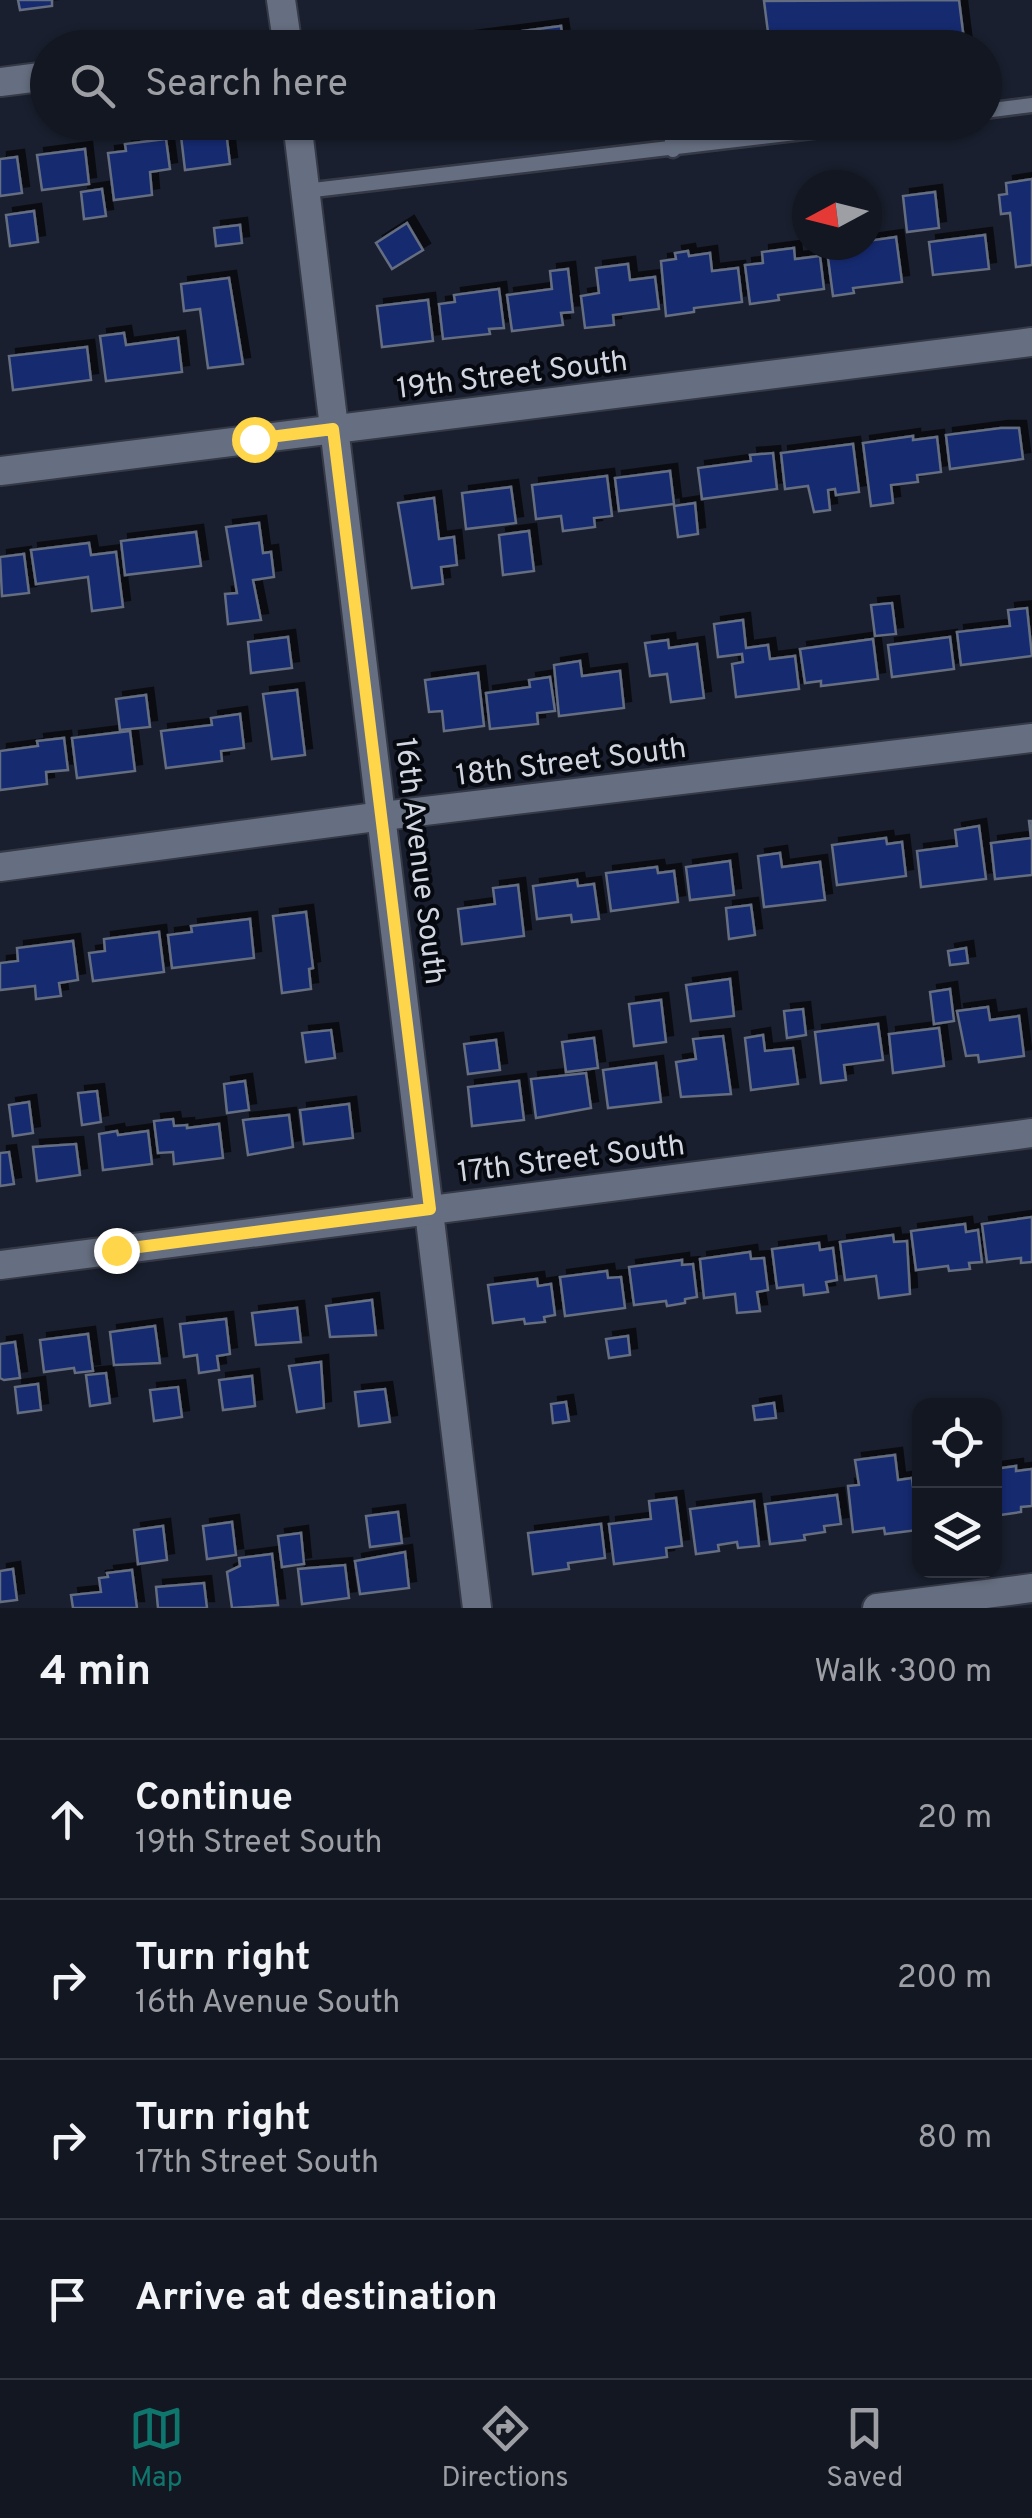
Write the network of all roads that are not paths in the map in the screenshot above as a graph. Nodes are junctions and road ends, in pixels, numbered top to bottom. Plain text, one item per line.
1 (281, 0) edge
2 (285, 30) edge
3 (30, 78) edge
4 (0, 82) edge
5 (1032, 105) edge
6 (1002, 109) edge
7 (298, 140) edge
8 (672, 140) edge
9 (750, 140) edge
10 (673, 150) junction
11 (305, 190) junction
12 (1032, 342) edge
13 (333, 429) junction
14 (0, 471) edge
15 (1032, 738) edge
16 (383, 816) junction
17 (0, 867) edge
18 (1032, 1133) edge
19 (430, 1209) junction
20 (0, 1265) edge
21 (1032, 1588) edge
22 (477, 1608) edge
23 (877, 1608) edge

1 - 2 street
3 - 4 street
5 - 6 lane
7 - 11 street, 16th Avenue South
8 - 10 lane
9 - 10 lane
10 - 11 lane
11 - 13 street, 16th Avenue South
12 - 13 street, 19th Street South
13 - 14 street, 19th Street South
13 - 16 street, 16th Avenue South
15 - 16 street, 18th Street South
16 - 17 street, 18th Street South
16 - 19 street, 16th Avenue South
18 - 19 street, 17th Street South
19 - 20 street, 17th Street South
19 - 22 street, 16th Avenue South
21 - 23 street

